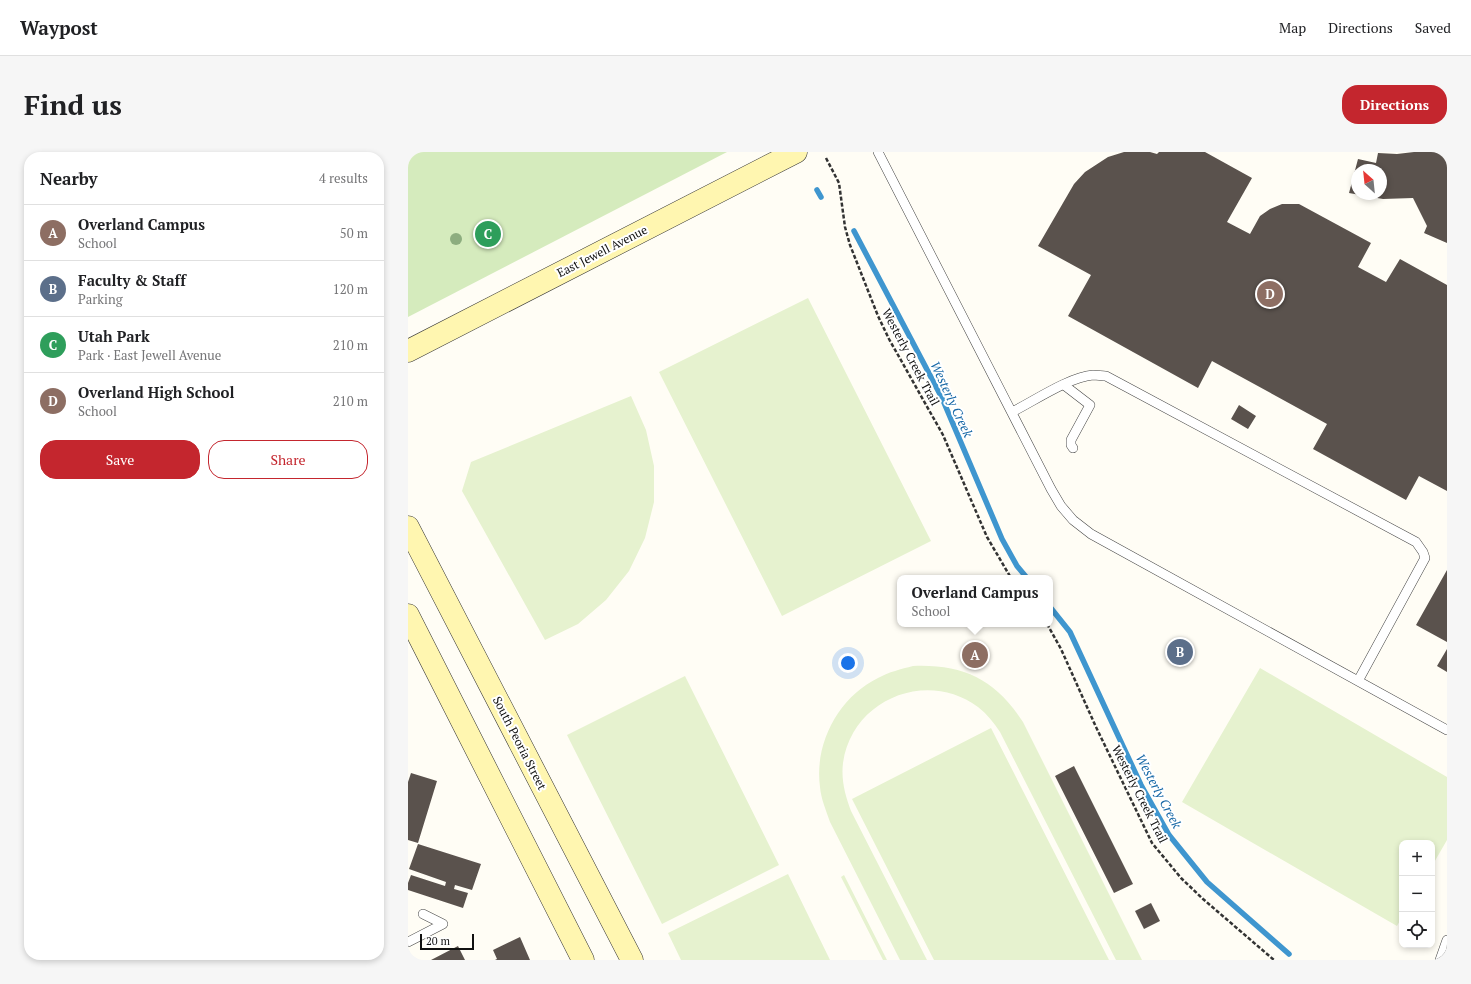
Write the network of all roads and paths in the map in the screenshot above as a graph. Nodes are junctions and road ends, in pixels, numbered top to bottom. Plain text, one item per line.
1 (796, 152) edge
2 (878, 152) edge
3 (826, 158) dead end
4 (408, 351) edge
5 (1064, 385) junction
6 (1012, 412) junction
7 (1073, 448) dead end
8 (408, 527) edge
9 (1009, 575) edge
10 (408, 615) edge
11 (1049, 627) edge
12 (1358, 681) junction
13 (1447, 730) edge
14 (423, 914) dead end
15 (1447, 940) edge
16 (408, 942) edge
17 (582, 960) edge
18 (632, 960) edge
19 (1274, 960) edge
20 (1440, 960) edge

1 - 4 main road, East Jewell Avenue
2 - 6 lane
3 - 9 path, Westerly Creek Trail
5 - 6 lane
5 - 7 lane
5 - 12 lane
6 - 12 lane
8 - 18 main road, South Peoria Street
10 - 17 main road
11 - 19 path, Westerly Creek Trail
12 - 13 lane
14 - 16 lane
15 - 20 lane

